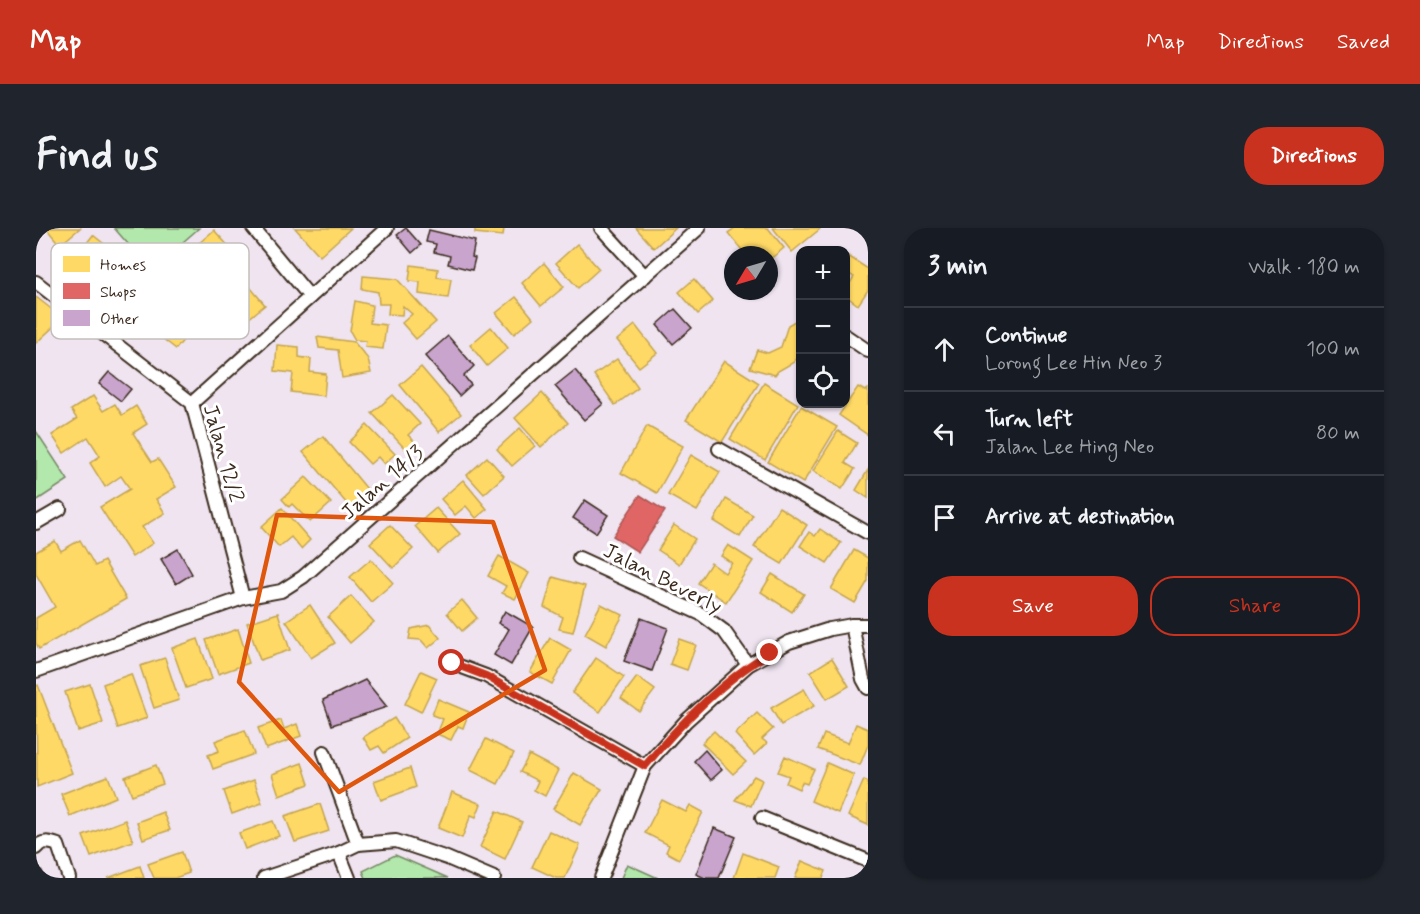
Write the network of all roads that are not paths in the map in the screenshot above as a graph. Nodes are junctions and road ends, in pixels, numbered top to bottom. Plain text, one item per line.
1 (253, 228) edge
2 (387, 228) edge
3 (601, 228) edge
4 (699, 228) edge
5 (645, 276) junction
6 (36, 282) edge
7 (51, 294) edge
8 (310, 297) junction
9 (109, 339) edge
10 (850, 339) edge
11 (868, 351) edge
12 (192, 403) junction
13 (719, 449) dead end
14 (60, 509) dead end
15 (36, 524) edge
16 (868, 532) edge
17 (579, 558) dead end
18 (243, 598) junction
19 (868, 624) edge
20 (852, 625) junction
21 (452, 663) dead end
22 (748, 665) junction
23 (36, 671) edge
24 (868, 688) edge
25 (324, 752) dead end
26 (645, 766) junction
27 (762, 818) dead end
28 (358, 844) junction
29 (36, 848) edge
30 (339, 853) junction
31 (868, 861) edge
32 (69, 878) edge
33 (264, 878) edge
34 (349, 878) edge
35 (494, 878) edge
36 (601, 878) edge

1 - 8 street
2 - 8 street
3 - 5 street
4 - 5 street, Jalan 14/3
5 - 18 street, Jalan 14/3
6 - 7 street, Jalan 12/2
8 - 12 street
9 - 12 street, Jalan 12/2
10 - 11 street
12 - 18 street, Jalan 12/2
13 - 16 street
14 - 15 street
17 - 22 street, Jalan Beverly
18 - 23 street, Jalan 14/3
19 - 20 street
20 - 22 street
20 - 24 street
21 - 26 street
22 - 26 street
25 - 28 street
26 - 36 street
27 - 31 street
28 - 30 street
28 - 35 street
29 - 32 street
30 - 33 street
30 - 34 street

